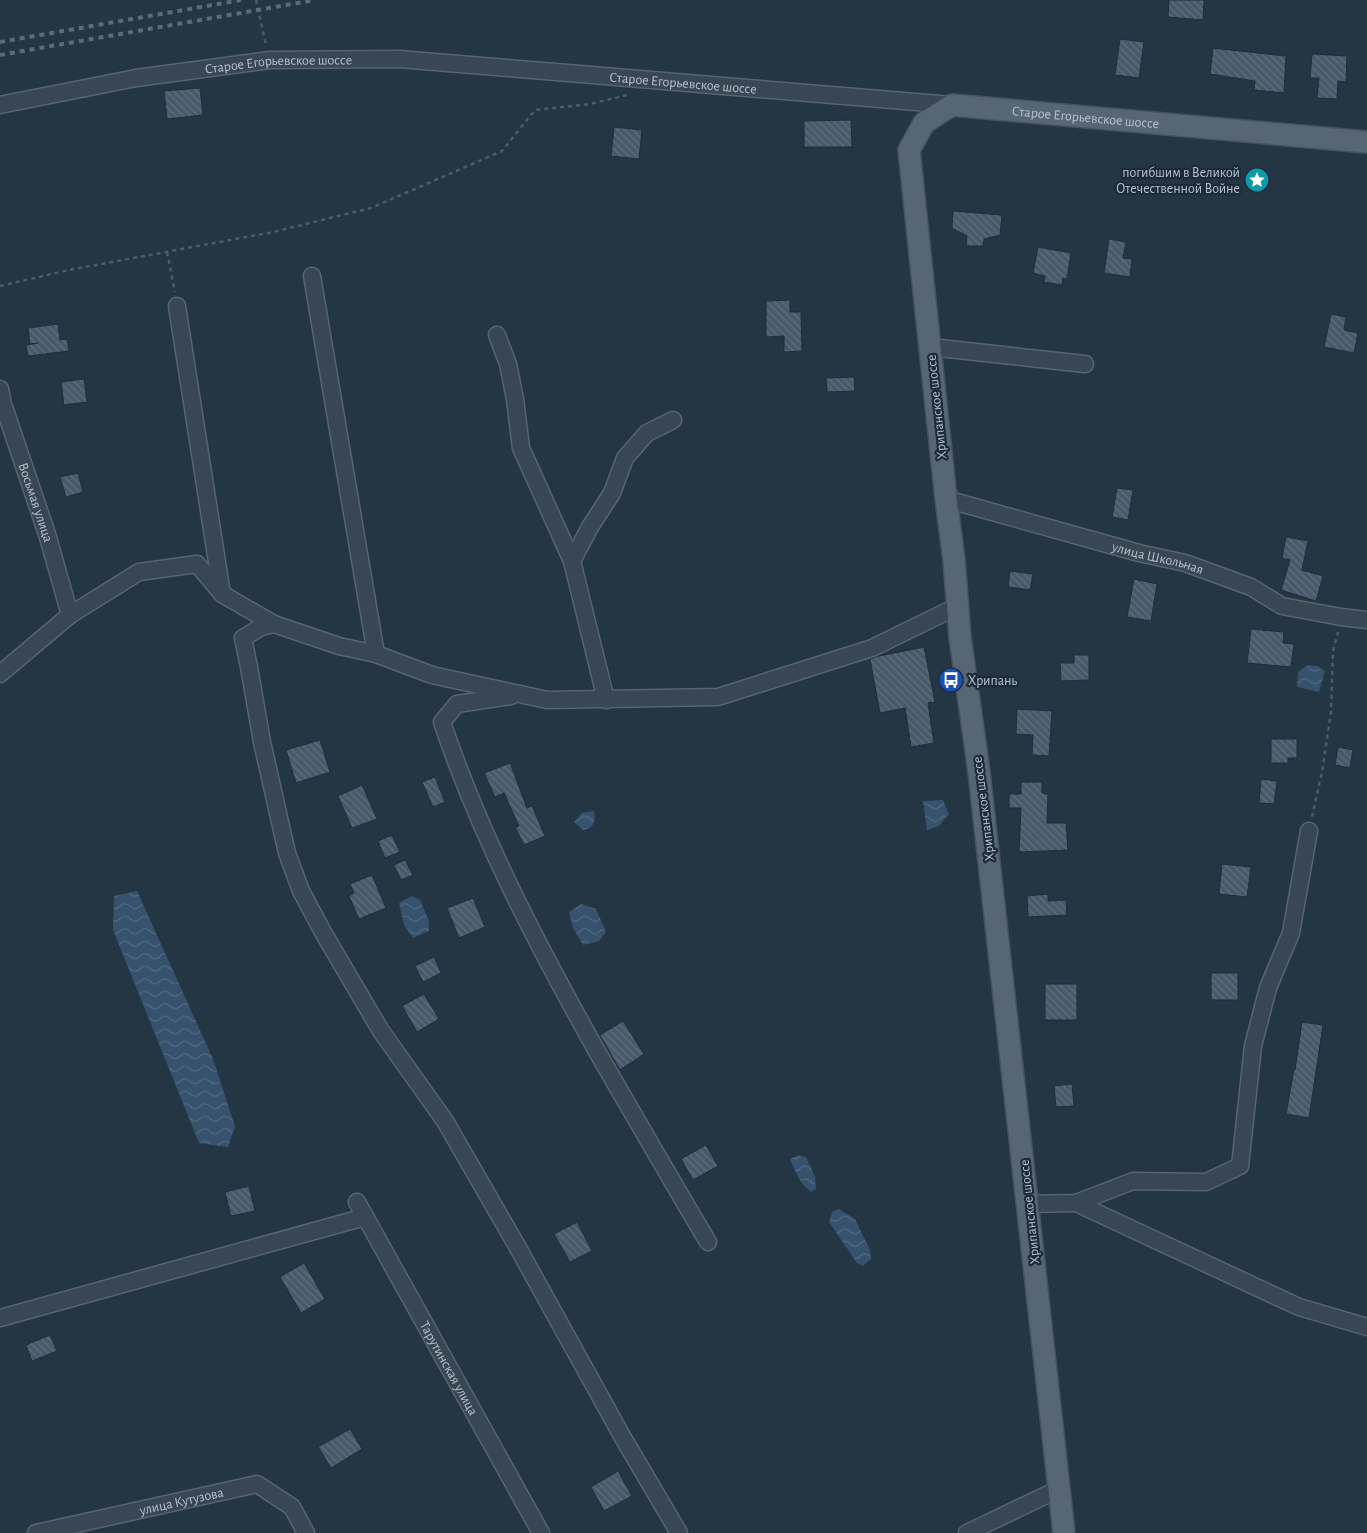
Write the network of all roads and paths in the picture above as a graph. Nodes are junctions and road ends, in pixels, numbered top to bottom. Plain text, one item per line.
1 (256, 0) edge
2 (270, 60) junction
3 (644, 79) junction
4 (0, 105) edge
5 (952, 105) junction
6 (1367, 142) edge
7 (167, 252) junction
8 (312, 276) dead end
9 (0, 286) edge
10 (177, 306) joint
11 (497, 335) dead end
12 (930, 347) junction
13 (1085, 364) dead end
14 (0, 389) edge
15 (673, 420) dead end
16 (946, 500) junction
17 (572, 561) junction
18 (222, 594) junction
19 (958, 606) junction
20 (70, 615) junction
21 (1341, 617) junction
22 (1367, 620) edge
23 (274, 624) junction
24 (376, 654) junction
25 (0, 674) edge
26 (520, 694) junction
27 (606, 700) junction
28 (1309, 831) joint
29 (357, 1202) dead end
30 (1076, 1203) junction
31 (1028, 1204) junction
32 (365, 1218) junction
33 (708, 1242) dead end
34 (0, 1318) edge
35 (1367, 1327) edge
36 (1059, 1489) junction
37 (36, 1533) edge
38 (306, 1533) edge
39 (541, 1533) edge
40 (679, 1533) edge
41 (967, 1533) edge
42 (1064, 1533) edge

1 - 2 path
2 - 3 street, Старое Егорьевское шоссе
2 - 4 street, Старое Егорьевское шоссе
3 - 5 street, Старое Егорьевское шоссе
3 - 7 path
5 - 6 main road, Старое Егорьевское шоссе
5 - 12 main road, Хрипанское шоссе
7 - 9 path
7 - 10 path
8 - 24 street
10 - 18 street
11 - 17 street
12 - 13 street
12 - 16 main road, Хрипанское шоссе
14 - 20 street, Восьмая улица
15 - 17 street
16 - 19 main road, Хрипанское шоссе
16 - 21 street, улица Школьная
17 - 27 street
18 - 20 street
18 - 23 street
19 - 27 street
19 - 31 main road, Хрипанское шоссе
20 - 25 street
21 - 22 street, улица Школьная
21 - 28 path
23 - 24 street
23 - 40 street
24 - 26 street
26 - 27 street
26 - 33 street
28 - 30 street
29 - 32 street, Тарутинская улица
30 - 31 street
30 - 35 street
31 - 36 main road, Хрипанское шоссе
32 - 34 street
32 - 39 street, Тарутинская улица
36 - 41 street
36 - 42 main road, Хрипанское шоссе
37 - 38 street, улица Кутузова

